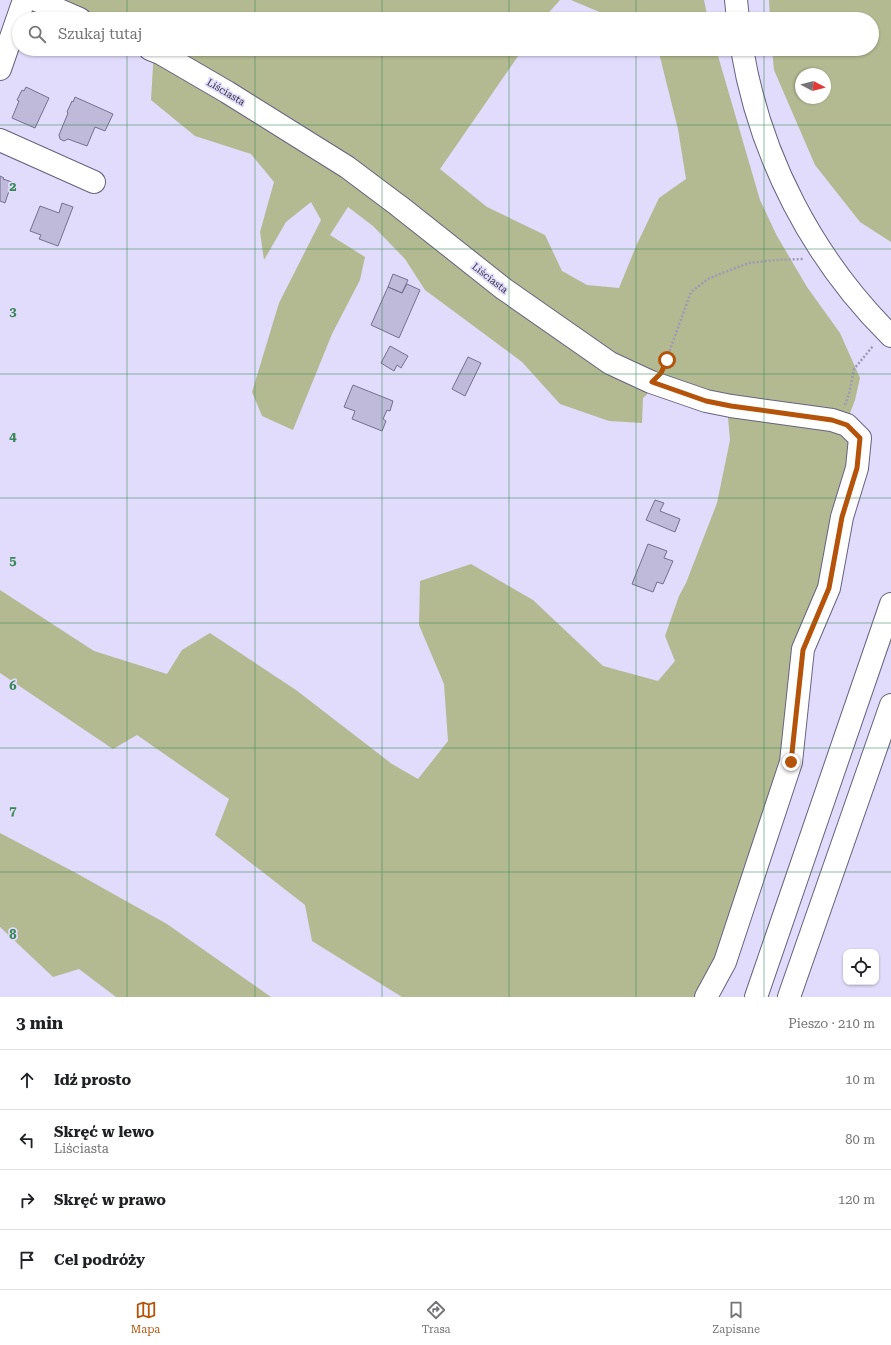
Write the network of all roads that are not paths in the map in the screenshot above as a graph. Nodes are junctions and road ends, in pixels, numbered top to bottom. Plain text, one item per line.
1 (24, 0) edge
2 (36, 0) edge
3 (736, 0) edge
4 (20, 12) edge
5 (64, 12) edge
6 (737, 12) edge
7 (12, 34) edge
8 (165, 56) edge
9 (744, 56) edge
10 (0, 69) edge
11 (0, 140) edge
12 (94, 182) dead end
13 (884, 337) edge
14 (891, 604) edge
15 (891, 705) edge
16 (706, 997) edge
17 (756, 997) edge
18 (789, 997) edge

1 - 4 street
2 - 5 street
3 - 6 street
7 - 10 street
8 - 16 street, Liściasta
9 - 13 street
11 - 12 street
14 - 17 street
15 - 18 street

